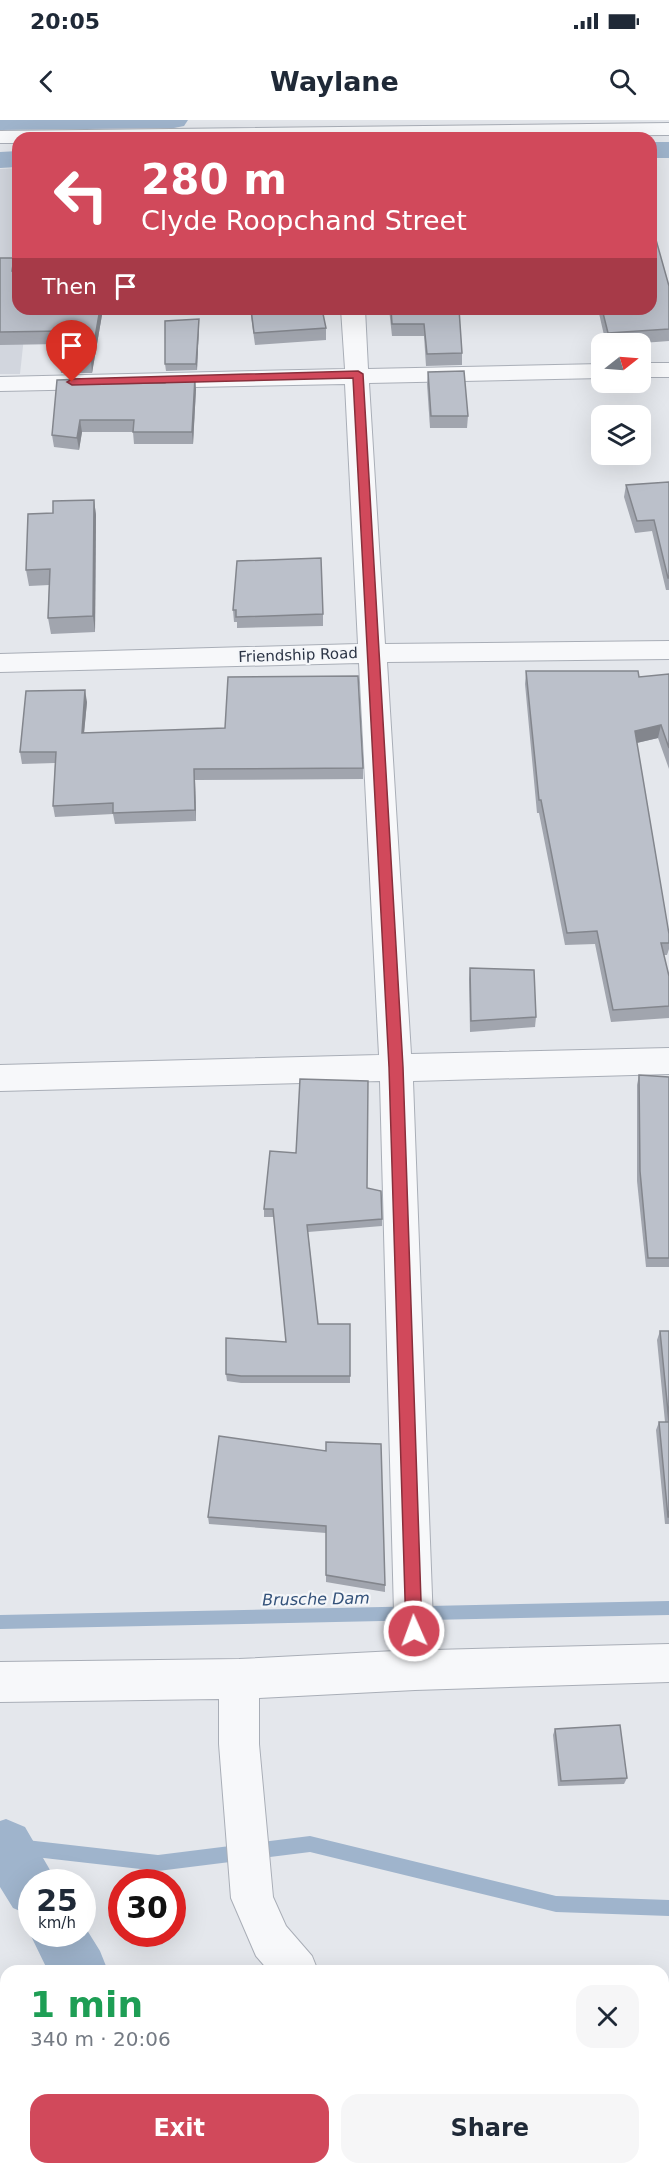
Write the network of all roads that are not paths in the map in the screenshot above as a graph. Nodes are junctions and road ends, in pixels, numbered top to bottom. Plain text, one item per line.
1 (500, 124) edge
2 (669, 129) edge
3 (385, 132) edge
4 (353, 315) edge
5 (651, 370) edge
6 (669, 370) edge
7 (591, 371) edge
8 (358, 374) junction
9 (0, 384) edge
10 (669, 650) edge
11 (374, 653) junction
12 (0, 663) edge
13 (669, 1061) edge
14 (396, 1067) junction
15 (0, 1078) edge
16 (669, 1663) edge
17 (416, 1670) junction
18 (239, 1679) junction
19 (0, 1682) edge
20 (292, 1965) edge

1 - 2 street
1 - 3 street
4 - 8 street
5 - 6 street
7 - 8 street
8 - 9 street
8 - 11 street
10 - 11 street, Friendship Road
11 - 12 street, Friendship Road
11 - 14 street
13 - 14 street
14 - 15 street
14 - 17 street
16 - 17 street
17 - 18 street
18 - 19 street
18 - 20 street

